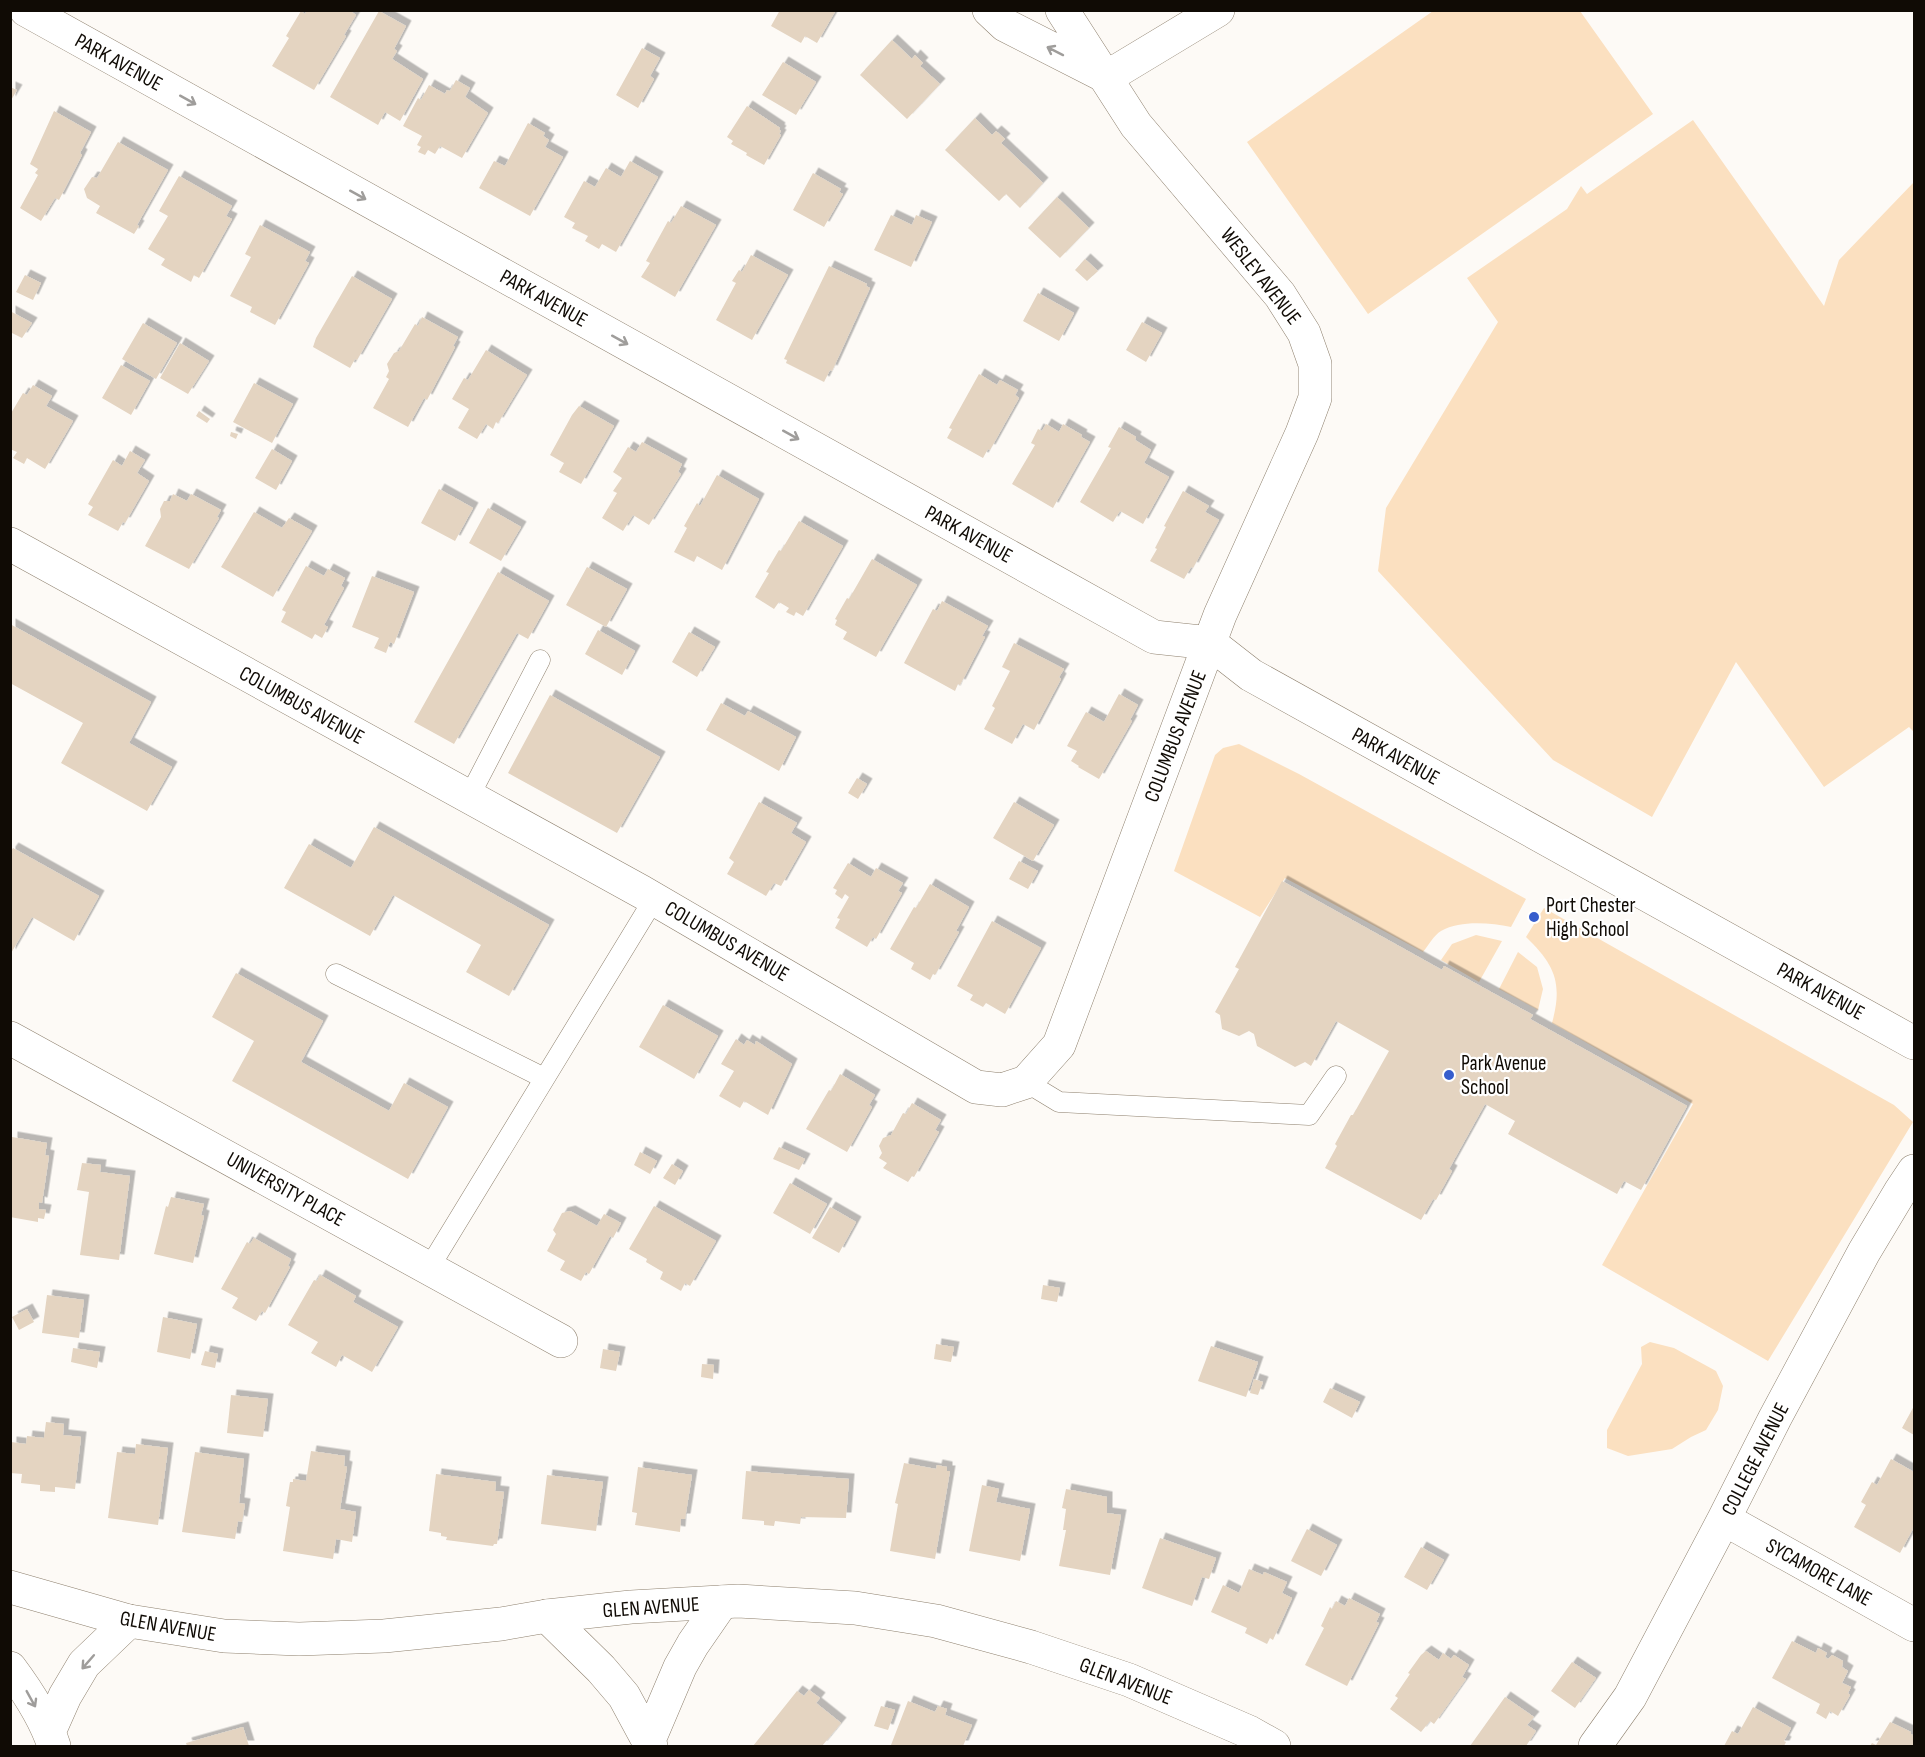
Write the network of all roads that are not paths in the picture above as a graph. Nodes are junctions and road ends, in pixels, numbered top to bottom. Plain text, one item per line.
1 (26, 10) edge
2 (989, 10) edge
3 (1062, 10) edge
4 (1218, 10) edge
5 (1107, 77) junction
6 (10, 544) edge
7 (1210, 643) junction
8 (540, 660) dead end
9 (469, 797) junction
10 (654, 899) junction
11 (336, 974) dead end
12 (10, 1038) edge
13 (1914, 1043) edge
14 (1336, 1076) dead end
15 (544, 1078) junction
16 (1026, 1082) junction
17 (1914, 1171) edge
18 (429, 1268) junction
19 (561, 1341) dead end
20 (1724, 1520) junction
21 (10, 1587) edge
22 (722, 1602) junction
23 (547, 1616) junction
24 (129, 1621) junction
25 (1914, 1625) edge
26 (10, 1668) edge
27 (51, 1739) edge
28 (650, 1743) edge
29 (1274, 1746) edge
30 (1595, 1746) edge

1 -> 7 street, PARK AVENUE
5 -> 2 street
3 - 5 street, WESLEY AVENUE
4 - 5 street
5 - 7 street, WESLEY AVENUE
6 - 9 street, COLUMBUS AVENUE
7 - 13 street, PARK AVENUE
7 - 16 street, COLUMBUS AVENUE
8 - 9 lane
9 - 10 street, COLUMBUS AVENUE
10 - 15 lane
10 - 16 street, COLUMBUS AVENUE
11 - 15 lane
12 - 18 street, UNIVERSITY PLACE
14 - 16 lane
15 - 18 lane
17 - 20 street, COLLEGE AVENUE
18 - 19 street, UNIVERSITY PLACE
20 - 25 street, SYCAMORE LANE
20 - 30 street, COLLEGE AVENUE
21 - 24 street, GLEN AVENUE
22 - 23 street, GLEN AVENUE
22 - 28 street
22 - 29 street, GLEN AVENUE
23 - 24 street, GLEN AVENUE
23 - 28 street
24 -> 27 street
26 -> 27 street

